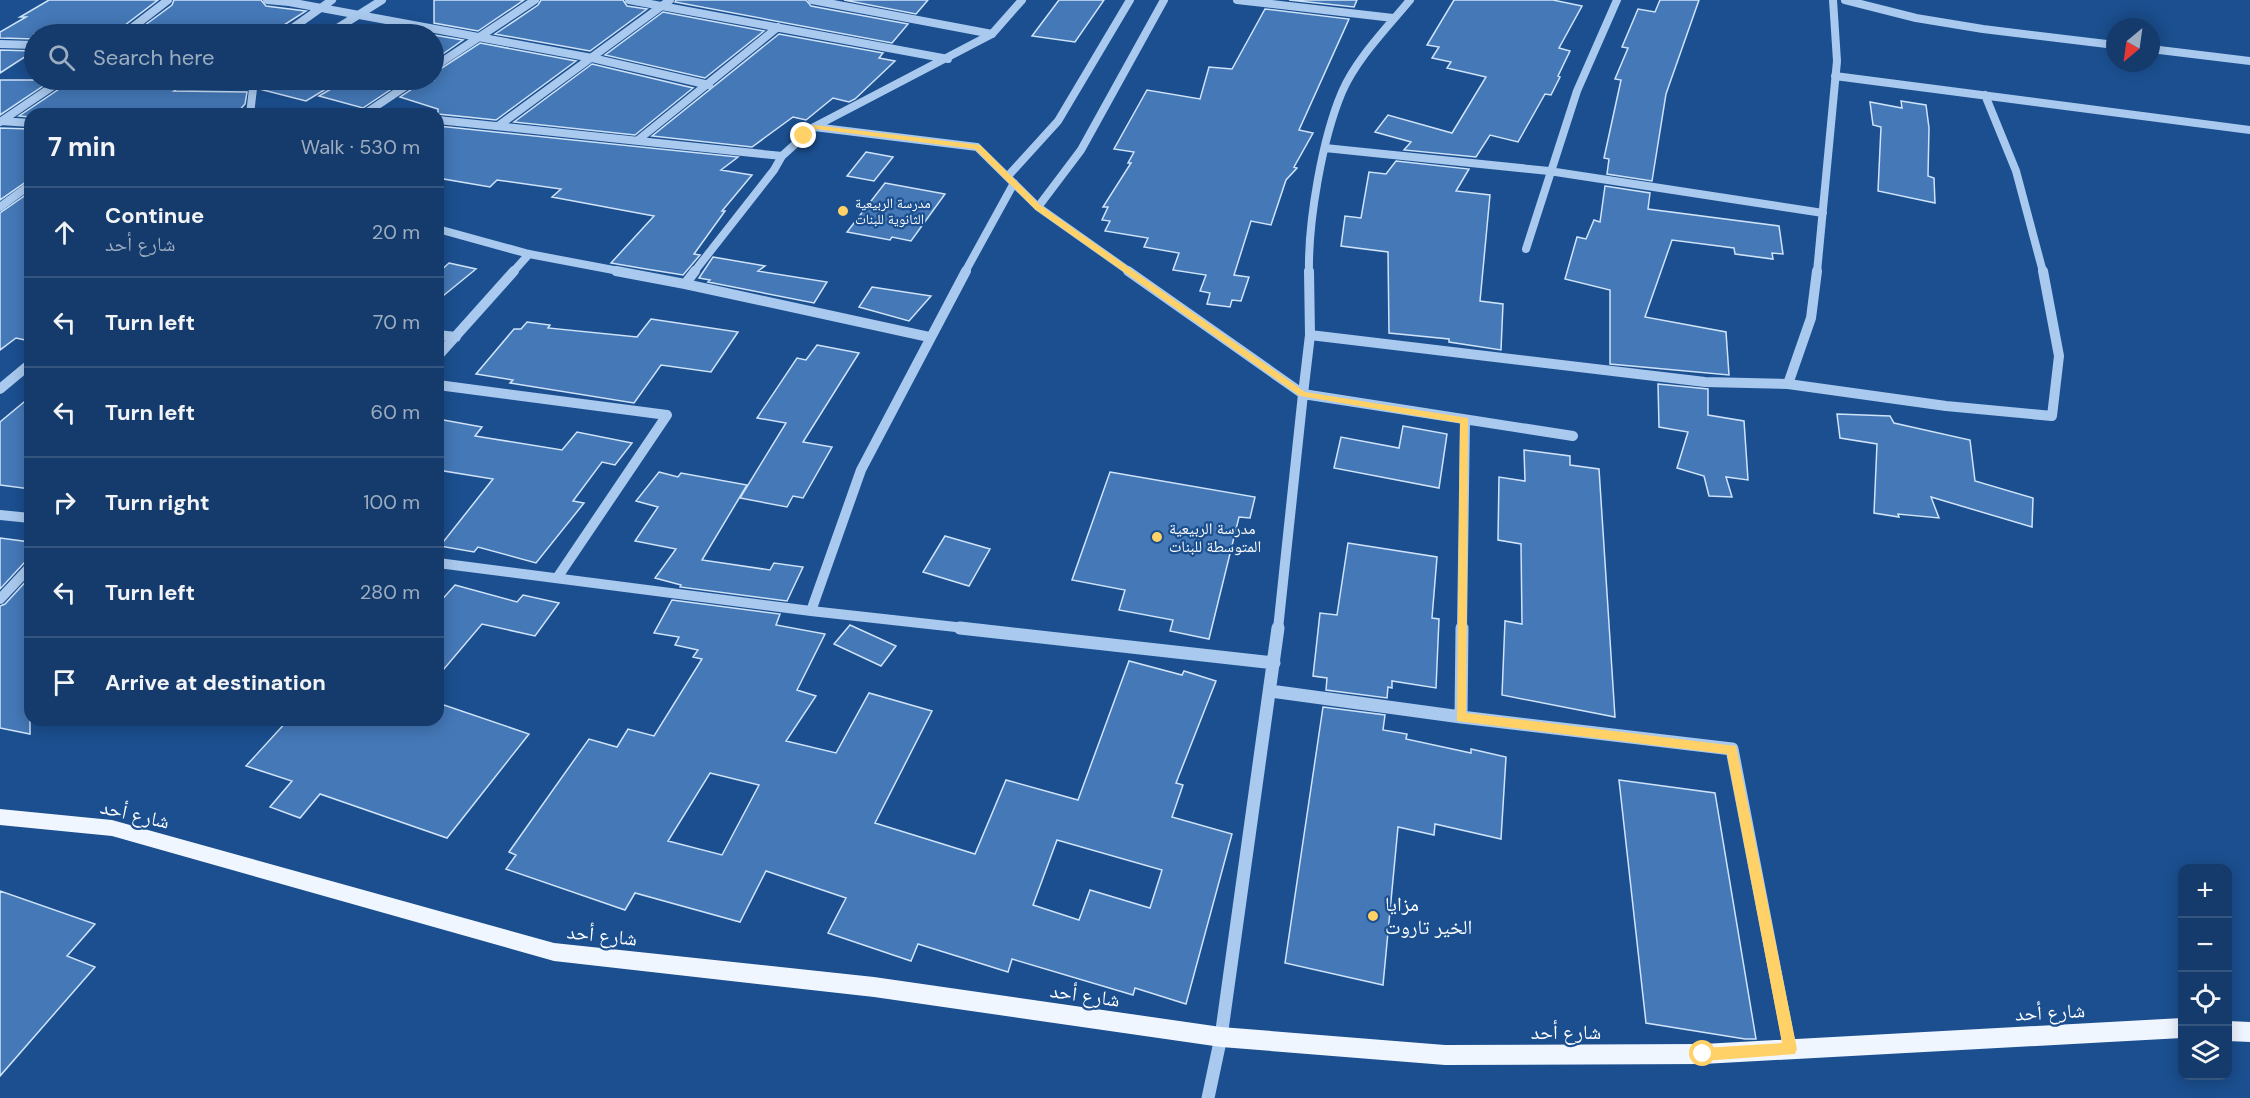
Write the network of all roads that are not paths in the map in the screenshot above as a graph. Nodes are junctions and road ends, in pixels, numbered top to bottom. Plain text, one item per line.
1 (168, 0) edge
2 (267, 0) edge
3 (332, 0) edge
4 (381, 0) edge
5 (536, 0) edge
6 (629, 0) edge
7 (670, 0) edge
8 (812, 0) edge
9 (1022, 0) edge
10 (1130, 0) edge
11 (1164, 0) edge
12 (1237, 0) edge
13 (1410, 0) edge
14 (1617, 0) edge
15 (1833, 0) edge
16 (1845, 0) edge
17 (1283, 3) edge
18 (661, 7) junction
19 (318, 9) junction
20 (355, 16) junction
21 (1393, 18) junction
22 (137, 24) edge
23 (298, 24) edge
24 (343, 24) edge
25 (402, 24) edge
26 (778, 27) junction
27 (444, 31) edge
28 (992, 34) junction
29 (478, 37) junction
30 (0, 44) edge
31 (2106, 44) edge
32 (24, 45) edge
33 (2160, 50) edge
34 (592, 58) junction
35 (948, 59) junction
36 (444, 60) edge
37 (2250, 61) edge
38 (1836, 76) junction
39 (709, 85) junction
40 (47, 90) edge
41 (252, 90) edge
42 (400, 90) edge
43 (1985, 95) junction
44 (250, 108) edge
45 (373, 108) edge
46 (1, 121) edge
47 (444, 121) edge
48 (24, 123) edge
49 (498, 126) junction
50 (814, 127) junction
51 (2250, 130) edge
52 (638, 140) junction
53 (1325, 148) junction
54 (782, 156) junction
55 (1549, 171) junction
56 (1011, 180) junction
57 (24, 189) edge
58 (0, 207) edge
59 (1038, 207) junction
60 (1823, 213) junction
61 (444, 231) edge
62 (1526, 249) dead end
63 (529, 254) junction
64 (685, 284) junction
65 (1310, 335) junction
66 (444, 336) edge
67 (929, 336) junction
68 (456, 337) junction
69 (444, 350) edge
70 (24, 369) edge
71 (1788, 384) junction
72 (444, 386) edge
73 (0, 389) edge
74 (1303, 394) junction
75 (1465, 420) junction
76 (1573, 436) dead end
77 (0, 515) edge
78 (24, 517) edge
79 (444, 564) edge
80 (24, 573) edge
81 (557, 578) junction
82 (0, 599) edge
83 (811, 611) junction
84 (1274, 663) junction
85 (1270, 691) junction
86 (1461, 717) junction
87 (0, 816) edge
88 (2178, 1028) edge
89 (2232, 1030) edge
90 (2250, 1032) edge
91 (1221, 1037) junction
92 (1790, 1049) junction
93 (1208, 1098) edge

1 - 22 street
2 - 19 street
3 - 19 street
4 - 20 street
5 - 29 street
6 - 18 street
7 - 18 street
8 - 28 street
9 - 28 street
10 - 56 street
11 - 59 street
12 - 17 street
13 - 21 street
14 - 55 street
15 - 38 street
16 - 31 street
17 - 21 street
18 - 26 street
18 - 34 street
19 - 20 street
19 - 23 street
20 - 24 street
20 - 25 street
21 - 53 street
26 - 35 street
26 - 39 street
27 - 29 street
28 - 35 street
29 - 34 street
29 - 36 street
30 - 32 street
33 - 37 street
34 - 39 street
34 - 49 street
35 - 50 street
38 - 43 street
38 - 60 street
39 - 52 street
40 - 46 street
41 - 44 street
42 - 45 street
43 - 51 street
43 - 71 street
46 - 48 street
47 - 49 street
49 - 52 street
50 - 54 street
50 - 56 street
52 - 54 street
53 - 55 street
53 - 65 street
54 - 64 street
55 - 60 street
55 - 62 street
56 - 59 street
56 - 67 street
57 - 58 street
59 - 74 street
60 - 71 street
61 - 63 street
63 - 64 street
63 - 68 street
64 - 67 street
65 - 71 street
65 - 74 street
66 - 68 street
67 - 83 street
68 - 69 street
70 - 73 street
72 - 81 street
74 - 75 street
74 - 84 street
75 - 76 street
75 - 86 street
77 - 78 street
79 - 81 street
80 - 82 street
81 - 83 street
83 - 84 street
84 - 85 street
85 - 86 street
85 - 91 street
86 - 92 street
87 - 91 main road, شارع أحد
88 - 92 main road, شارع أحد
89 - 90 main road
91 - 92 main road, شارع أحد
91 - 93 street

